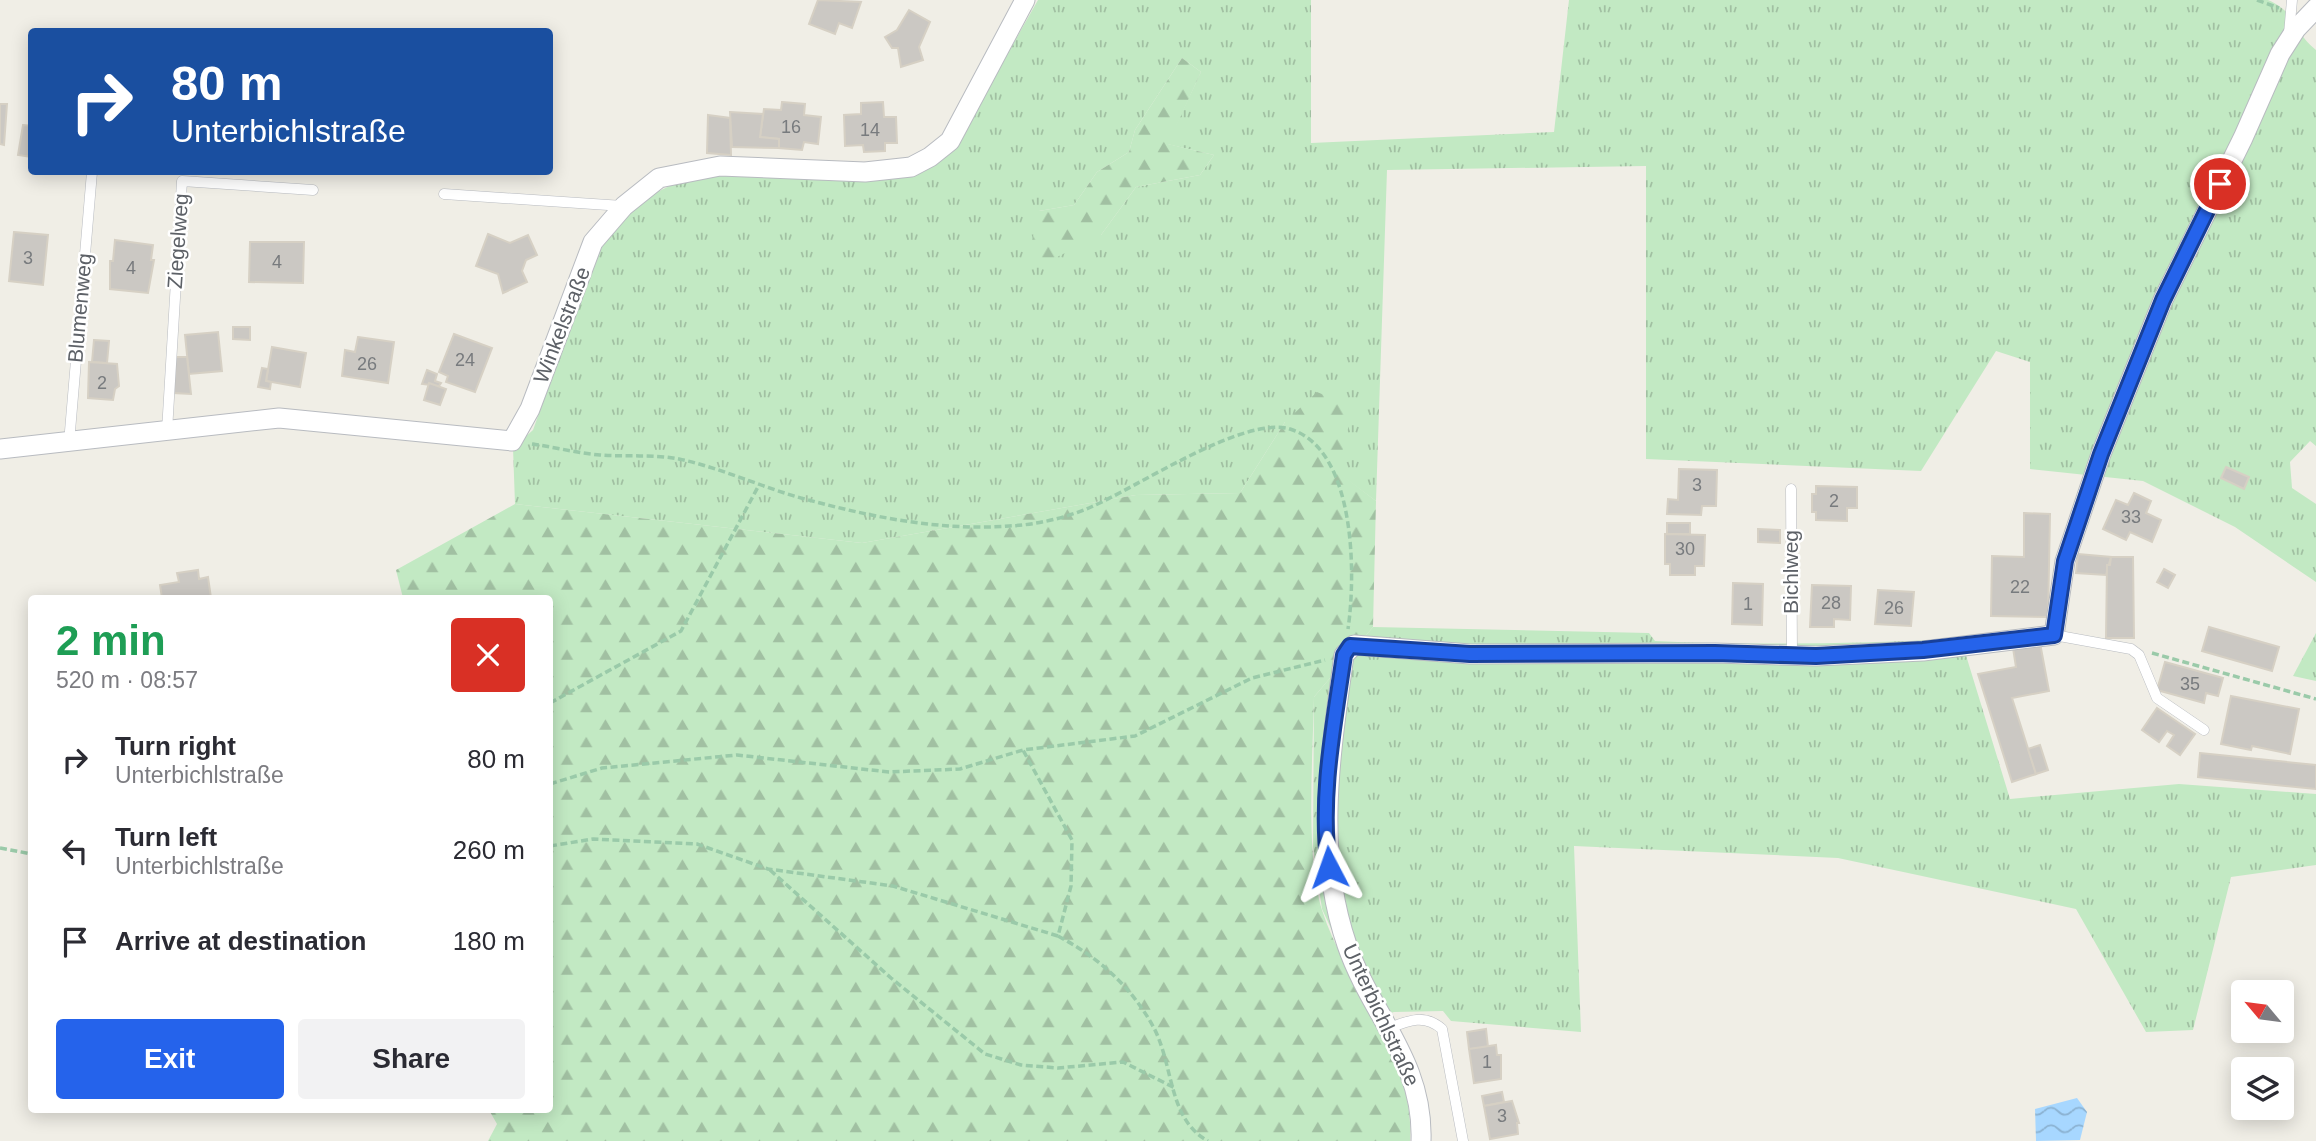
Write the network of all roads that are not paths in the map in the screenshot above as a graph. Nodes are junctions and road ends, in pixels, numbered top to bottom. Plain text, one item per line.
1 (1025, 0) edge
2 (2292, 0) edge
3 (2316, 8) edge
4 (2288, 41) junction
5 (92, 175) edge
6 (313, 190) dead end
7 (444, 194) dead end
8 (624, 206) junction
9 (167, 432) junction
10 (69, 444) junction
11 (0, 449) edge
12 (1791, 489) dead end
13 (2054, 635) junction
14 (1792, 655) junction
15 (2204, 730) dead end
16 (1390, 1028) junction
17 (1421, 1141) edge
18 (1463, 1141) edge

1 - 8 street, Winkelstraße
2 - 4 lane
3 - 4 street
4 - 13 street
5 - 10 lane, Blumenweg
6 - 9 lane, Ziegelweg
7 - 8 lane
8 - 9 street, Winkelstraße
9 - 10 street
10 - 11 street
12 - 14 lane, Bichlweg
13 - 14 street
13 - 15 lane
14 - 16 street, Unterbichlstraße
16 - 17 street, Unterbichlstraße
16 - 18 lane

